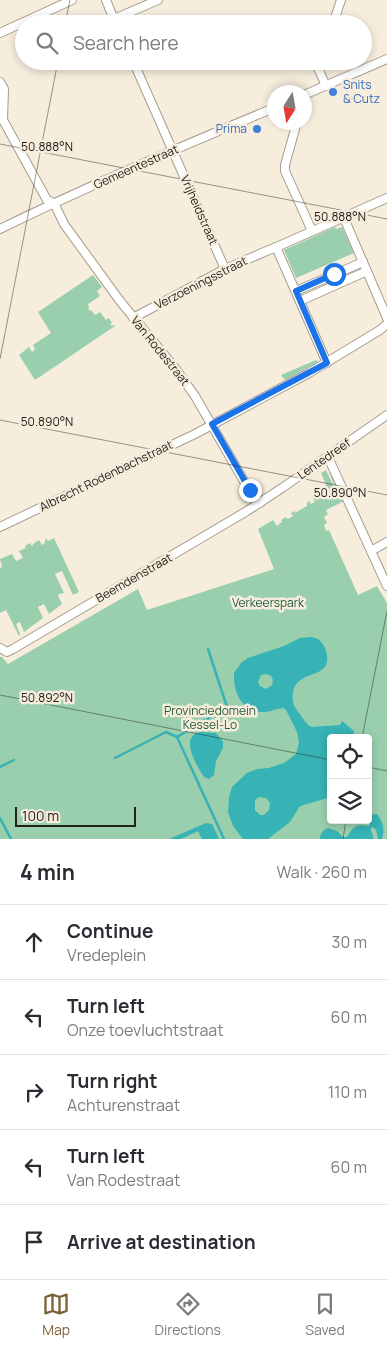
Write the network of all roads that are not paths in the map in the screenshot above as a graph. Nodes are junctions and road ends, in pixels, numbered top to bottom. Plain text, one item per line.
1 (72, 0) edge
2 (106, 0) edge
3 (158, 0) edge
4 (341, 0) edge
5 (39, 15) edge
6 (112, 15) edge
7 (129, 15) edge
8 (336, 15) edge
9 (15, 26) edge
10 (0, 33) edge
11 (387, 59) edge
12 (372, 66) edge
13 (137, 70) edge
14 (319, 70) edge
15 (362, 70) edge
16 (0, 82) edge
17 (326, 86) junction
18 (312, 93) edge
19 (267, 111) edge
20 (1, 119) edge
21 (296, 130) edge
22 (172, 150) junction
23 (387, 198) edge
24 (54, 203) junction
25 (344, 218) junction
26 (0, 229) edge
27 (312, 231) junction
28 (272, 249) junction
29 (363, 262) junction
30 (225, 269) junction
31 (367, 271) junction
32 (296, 291) junction
33 (300, 301) junction
34 (133, 318) junction
35 (387, 318) edge
36 (387, 324) edge
37 (327, 363) junction
38 (387, 414) edge
39 (212, 424) junction
40 (328, 456) junction
41 (260, 503) junction
42 (0, 527) edge
43 (387, 542) edge
44 (371, 551) junction
45 (387, 586) edge
46 (4, 650) edge

1 - 5 street
2 - 6 street
3 - 7 street
4 - 8 street
9 - 10 street
11 - 12 street
13 - 22 street, Vrijheidstraat
14 - 17 street
15 - 17 street
16 - 20 street
17 - 18 street
19 - 22 street, Gemeentestraat
20 - 24 street, Van Rodestraat
21 - 27 street
22 - 24 street, Gemeentestraat
22 - 30 street, Vrijheidstraat
23 - 25 street, Verzoeningsstraat
24 - 26 street, Gemeentestraat
24 - 34 street, Van Rodestraat
25 - 27 street, Verzoeningsstraat
25 - 29 street
27 - 28 street, Verzoeningsstraat
28 - 30 street, Verzoeningsstraat
28 - 32 street
29 - 31 street
29 - 32 street
30 - 34 street, Verzoeningsstraat
31 - 33 street
31 - 35 street
32 - 33 street
33 - 37 street
34 - 39 street, Van Rodestraat
36 - 37 street, Albrecht Rodenbachstraat
37 - 39 street, Albrecht Rodenbachstraat
38 - 40 street, Lentedreef
39 - 41 street, Van Rodestraat
39 - 42 street, Albrecht Rodenbachstraat
40 - 41 street, Lentedreef
40 - 44 street
41 - 46 street, Beemdenstraat
43 - 44 street
44 - 45 street

